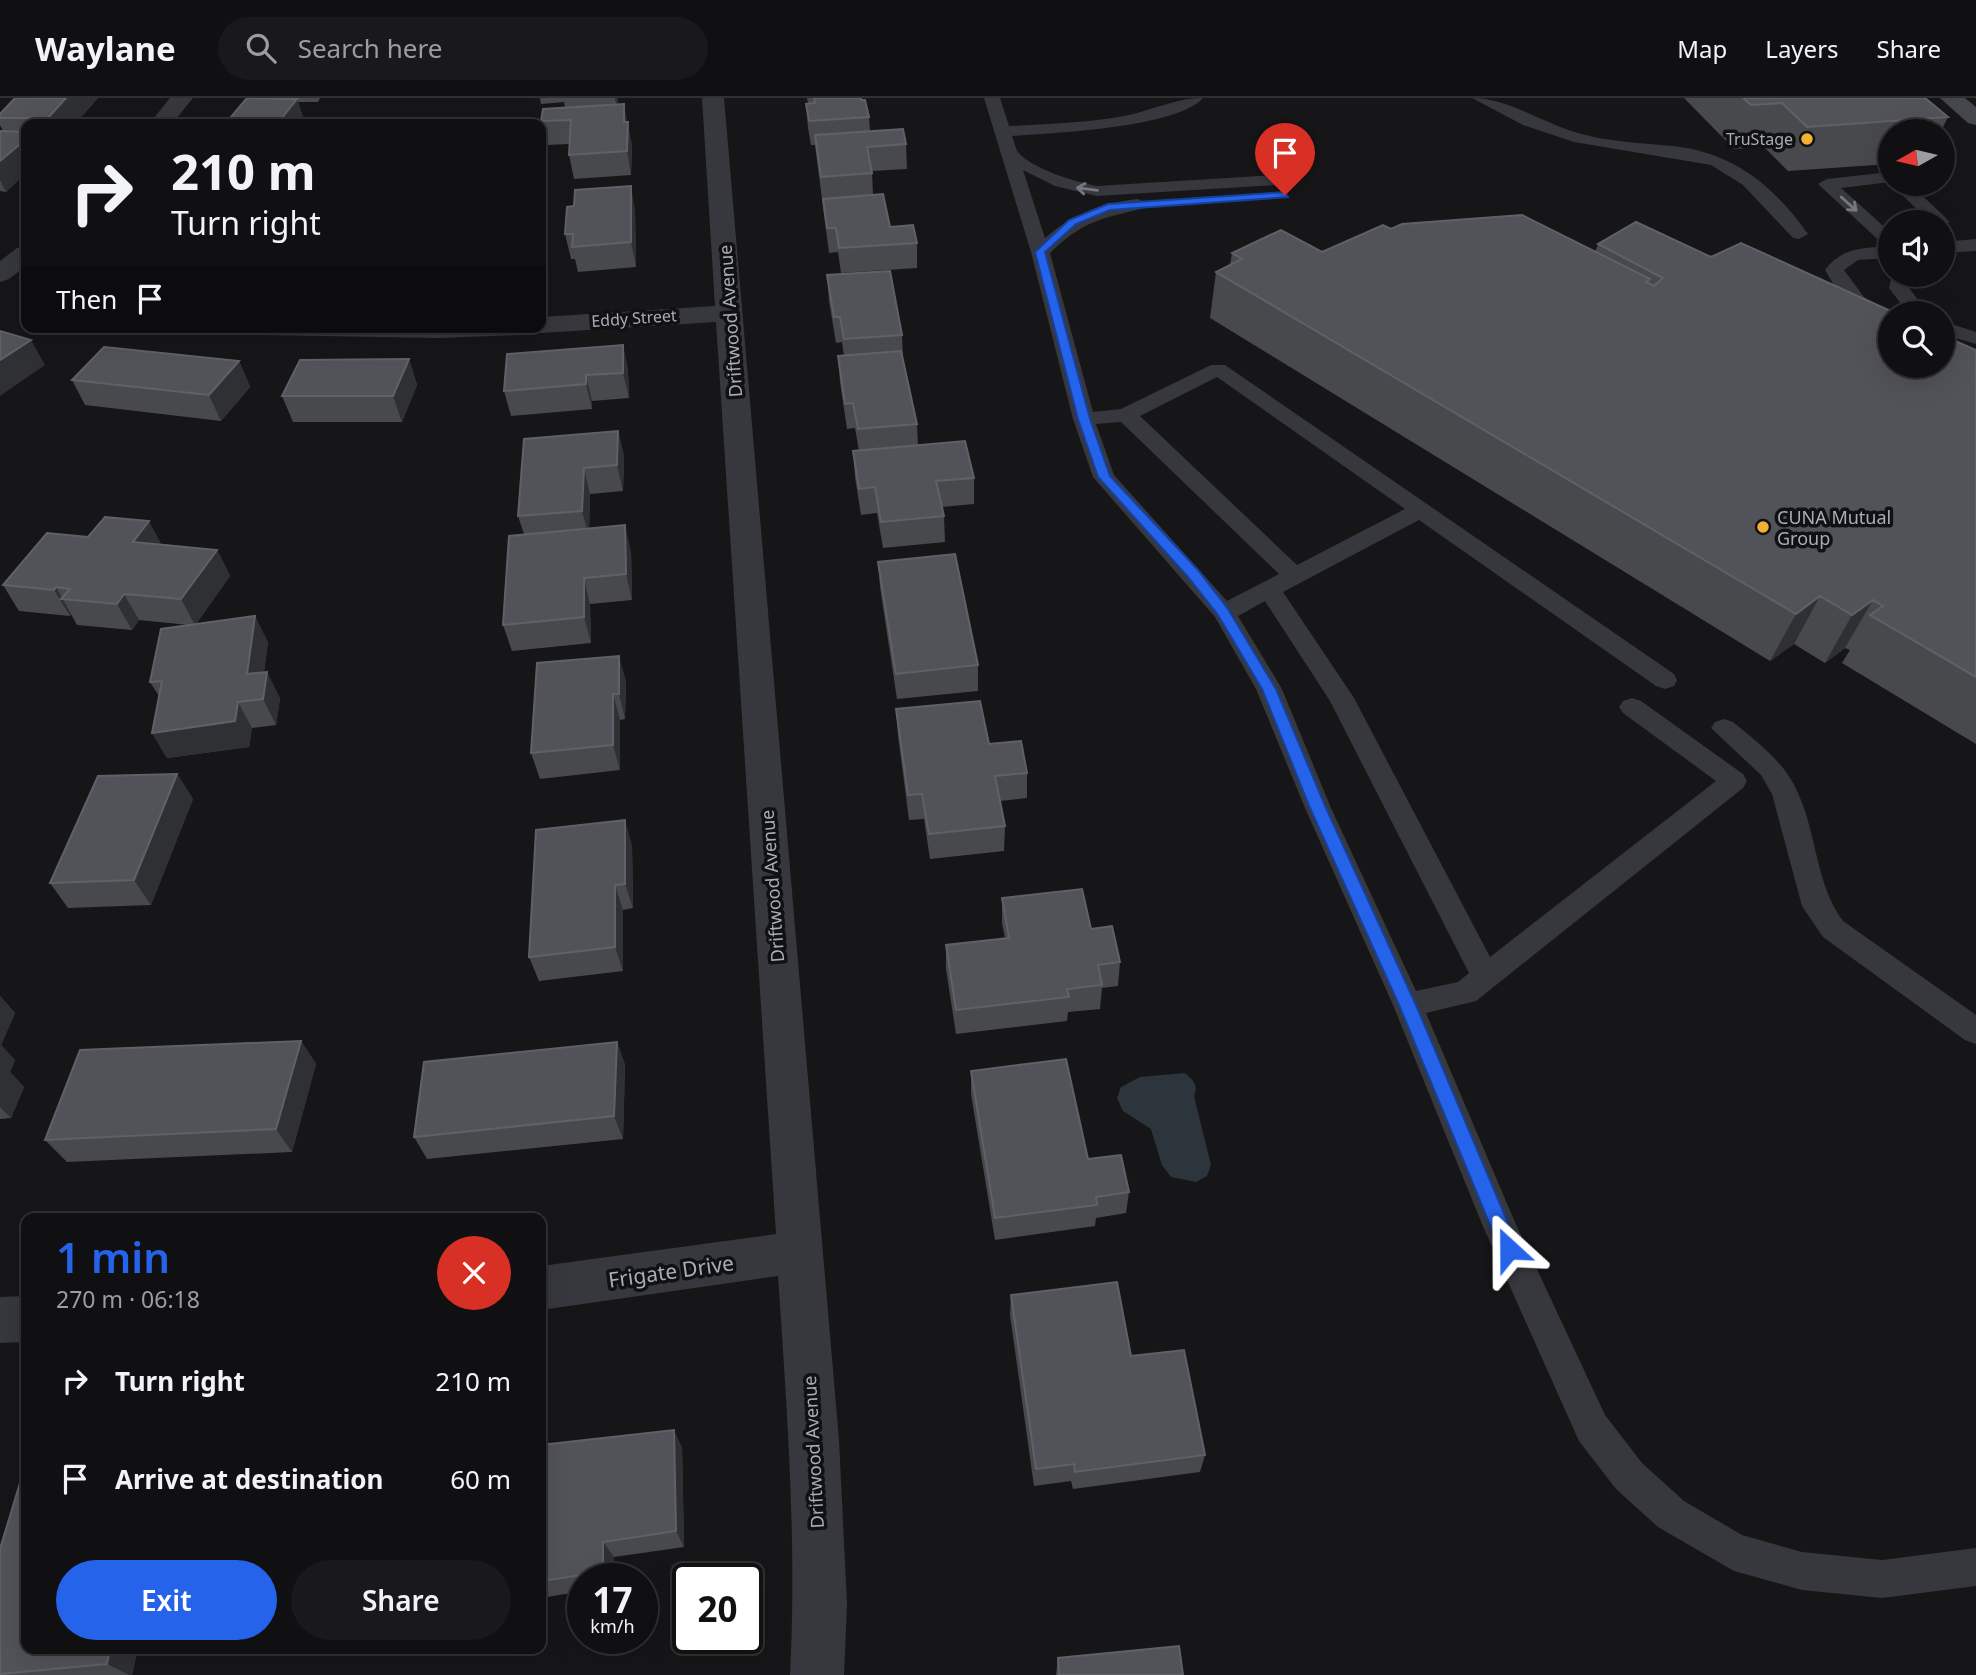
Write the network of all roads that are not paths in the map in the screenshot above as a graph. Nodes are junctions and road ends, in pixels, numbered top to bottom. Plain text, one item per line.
1 (182, 98) edge
2 (713, 98) edge
3 (992, 98) edge
4 (1195, 98) edge
5 (1480, 98) edge
6 (1951, 98) edge
7 (1976, 118) edge
8 (164, 119) edge
9 (1005, 142) junction
10 (1878, 178) edge
11 (1912, 196) edge
12 (1927, 210) edge
13 (1799, 234) dead end
14 (1955, 234) edge
15 (1878, 238) edge
16 (1970, 245) edge
17 (1878, 250) edge
18 (1040, 252) junction
19 (21, 257) edge
20 (0, 274) edge
21 (728, 313) junction
22 (1878, 317) edge
23 (546, 325) edge
24 (1955, 331) edge
25 (1976, 338) edge
26 (1955, 349) edge
27 (1976, 351) edge
28 (1126, 415) junction
29 (1084, 419) junction
30 (1419, 511) junction
31 (1296, 577) junction
32 (1270, 590) junction
33 (1224, 613) junction
34 (1665, 680) dead end
35 (1632, 707) dead end
36 (1724, 729) dead end
37 (1486, 977) junction
38 (1408, 1005) junction
39 (1976, 1031) edge
40 (800, 1252) junction
41 (546, 1287) edge
42 (21, 1319) edge
43 (0, 1320) edge
44 (1976, 1567) edge
45 (817, 1675) edge

1 - 8 street
2 - 21 street, Driftwood Avenue
3 - 9 lane
4 - 9 lane
5 - 13 lane
6 - 7 main road
9 - 18 lane
18 -> 9 lane
10 -> 15 lane
11 - 12 lane
14 - 16 lane
17 - 22 lane
18 - 29 lane
19 - 20 street
21 - 23 street, Eddy Street
21 - 40 street, Driftwood Avenue
24 - 25 lane
26 - 27 lane
28 - 29 lane
28 - 30 lane
28 - 31 lane
29 - 33 lane
30 - 31 lane
30 - 34 lane
31 - 32 lane
32 - 33 lane
32 - 37 lane
33 - 38 lane
35 - 37 lane
36 - 39 lane
37 - 38 lane
38 - 44 lane
40 - 41 street, Frigate Drive
40 - 45 street, Driftwood Avenue
42 - 43 street

